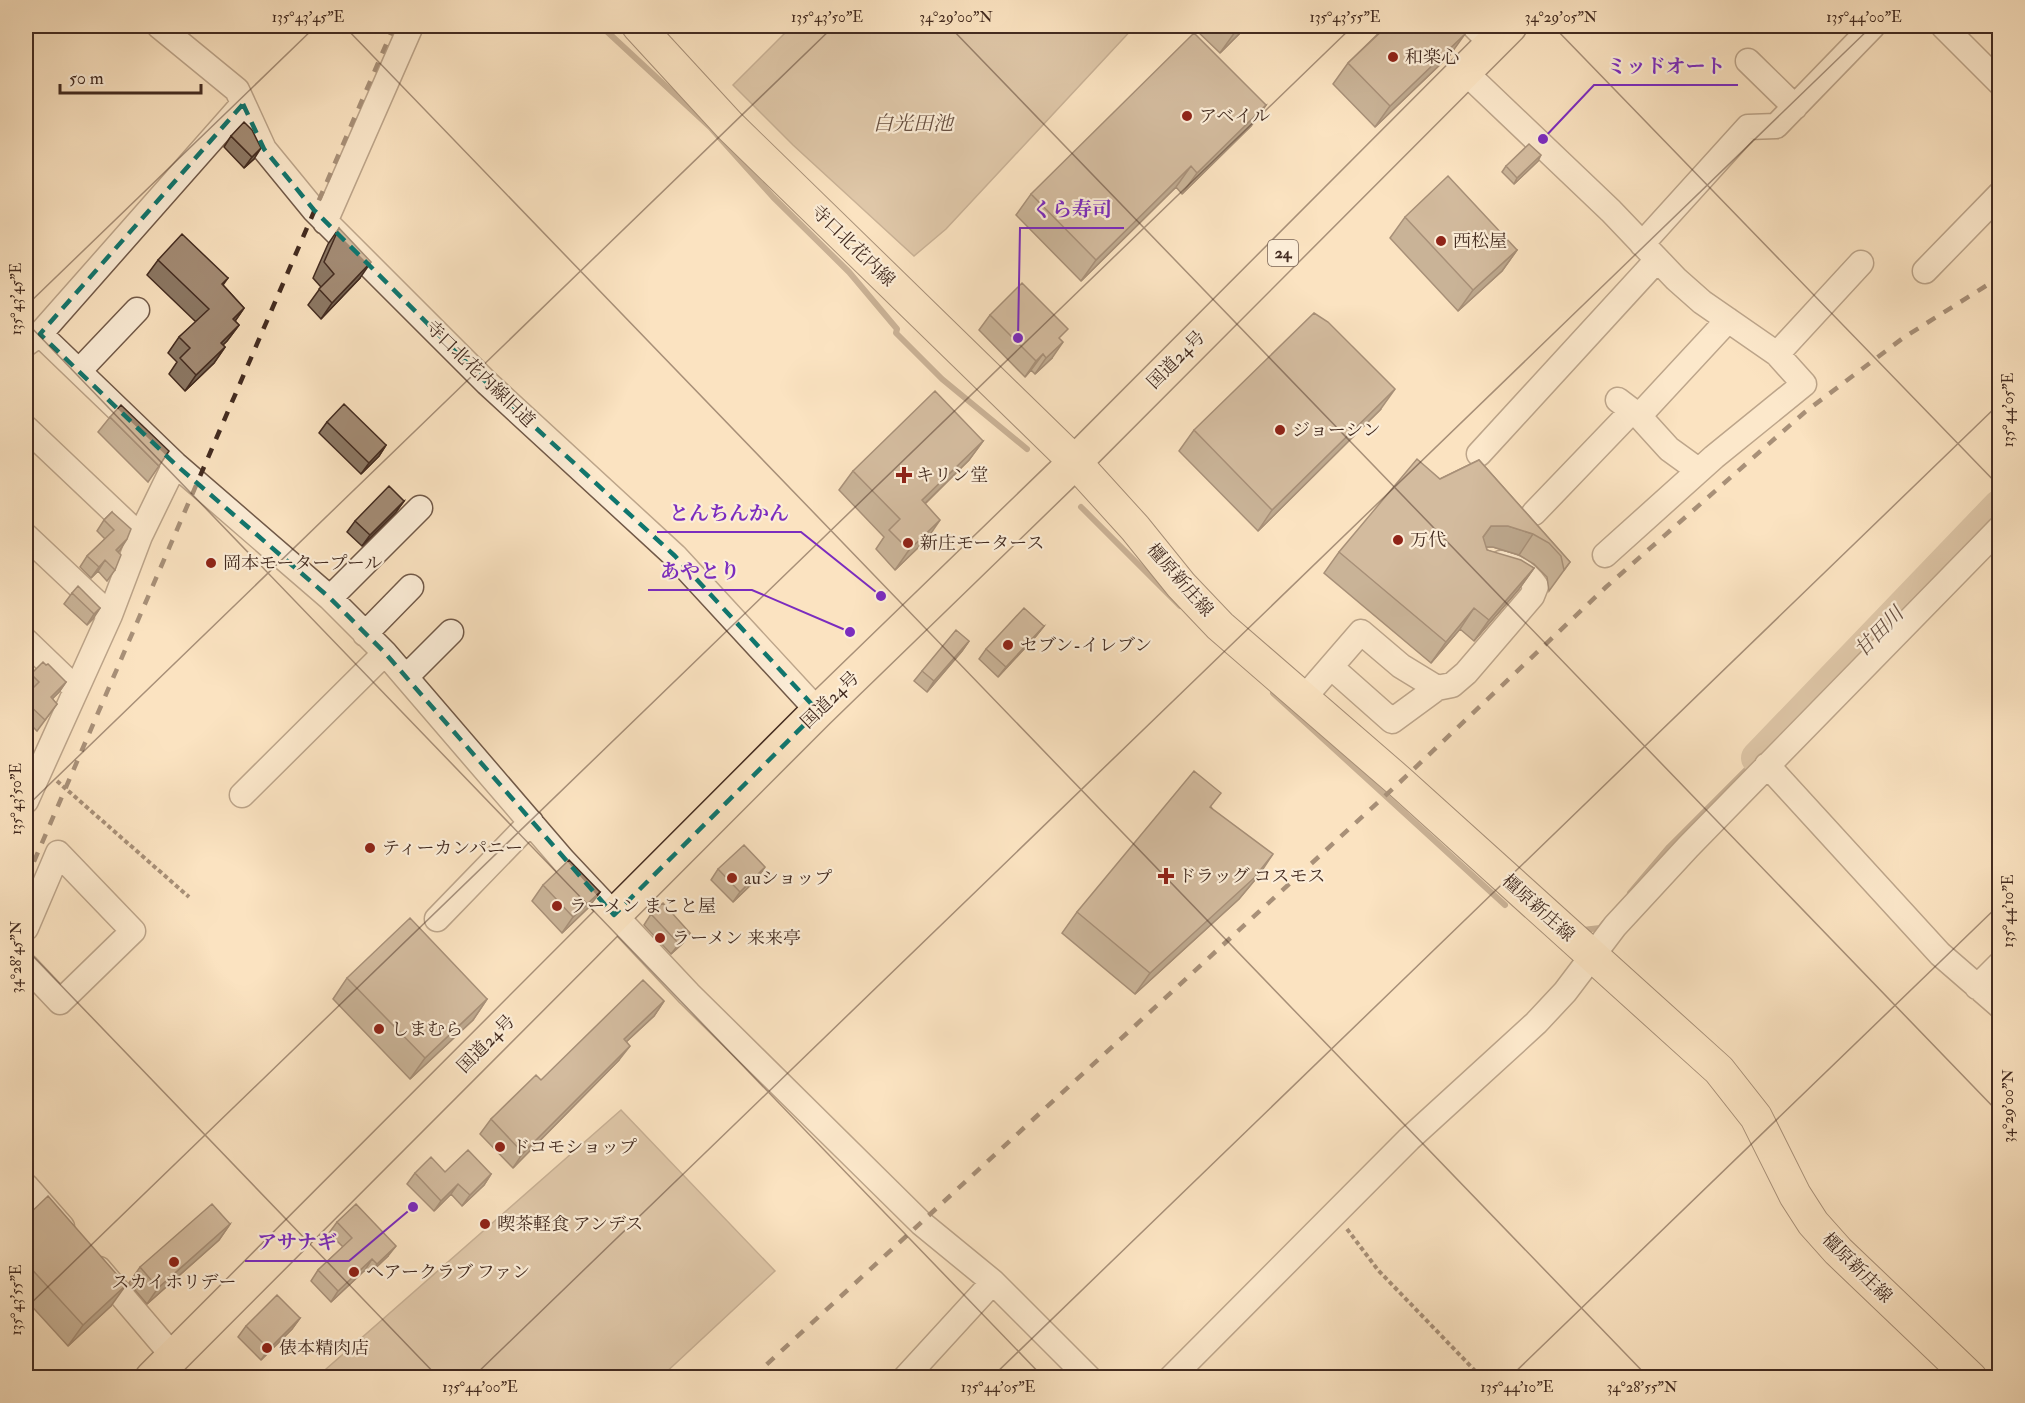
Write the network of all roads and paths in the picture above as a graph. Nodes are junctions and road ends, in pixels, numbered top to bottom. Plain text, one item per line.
1 (159, 26) edge
2 (411, 26) edge
3 (638, 26) edge
4 (1873, 26) edge
5 (1943, 26) edge
6 (1492, 31) edge
7 (1748, 61) dead end
8 (1464, 71) junction
9 (2000, 83) edge
10 (243, 104) junction
11 (1795, 107) junction
12 (2000, 194) edge
13 (325, 222) junction
14 (1650, 252) junction
15 (1861, 263) dead end
16 (1925, 271) dead end
17 (137, 310) dead end
18 (1728, 320) junction
19 (33, 339) edge
20 (1777, 354) junction
21 (78, 371) junction
22 (1630, 409) junction
23 (26, 428) edge
24 (1479, 454) dead end
25 (1075, 462) junction
26 (175, 464) junction
27 (1698, 470) junction
28 (420, 508) dead end
29 (1534, 513) dead end
30 (2000, 528) edge
31 (26, 536) edge
32 (140, 536) junction
33 (1605, 555) dead end
34 (1482, 560) edge
35 (411, 588) dead end
36 (330, 598) junction
37 (110, 615) junction
38 (451, 632) dead end
39 (365, 634) junction
40 (26, 641) edge
41 (385, 653) junction
42 (1331, 667) junction
43 (406, 677) junction
44 (76, 688) junction
45 (1437, 688) junction
46 (1303, 699) junction
47 (818, 711) junction
48 (32, 761) edge
49 (1767, 765) junction
50 (242, 795) dead end
51 (26, 801) edge
52 (531, 822) junction
53 (189, 897) dead end
54 (614, 915) junction
55 (437, 919) dead end
56 (26, 928) edge
57 (1591, 956) junction
58 (26, 966) edge
59 (1990, 974) edge
60 (2000, 1006) edge
61 (26, 1186) edge
62 (1331, 1215) junction
63 (993, 1282) junction
64 (158, 1372) edge
65 (905, 1377) edge
66 (1089, 1377) edge
67 (1171, 1377) edge
68 (1482, 1377) edge
69 (1971, 1377) edge

1 - 10 street, 寺口北花内線旧道
2 - 13 street
3 - 25 main road, 寺口北花内線
4 - 11 street
5 - 9 street
6 - 8 highway, 国道24号 / 24
7 - 11 street
8 - 14 street
8 - 25 highway, 国道24号 / 24
10 - 13 street, 寺口北花内線旧道
10 - 19 street
11 - 14 street
12 - 16 street
13 - 47 street, 寺口北花内線旧道
14 - 18 street
14 - 24 street
15 - 20 street
17 - 21 street
18 - 20 street
18 - 22 street
19 - 21 street
20 - 27 street
21 - 26 street
22 - 27 street
22 - 29 street
23 - 32 street
25 - 46 main road, 橿原新庄線
25 - 47 highway, 国道24号 / 24
26 - 32 street
26 - 36 street
27 - 33 street
28 - 36 street
30 - 49 street
31 - 37 street
32 - 37 street
34 - 45 street
35 - 39 street
36 - 39 street
37 - 44 street
38 - 43 street
39 - 41 street
40 - 44 street
41 - 43 street
41 - 50 street
42 - 45 street
42 - 45 street
42 - 46 street
43 - 52 street
44 - 48 street
46 - 57 main road, 橿原新庄線
47 - 54 highway, 国道24号 / 24
48 - 51 street
48 - 53 path
49 - 57 street
49 - 59 street
52 - 54 street
52 - 55 street
54 - 63 street
54 - 64 highway, 国道24号 / 24
56 - 58 street
57 - 62 street
57 - 69 main road, 橿原新庄線
59 - 60 street
61 - 64 street
62 - 67 street
62 - 68 path
63 - 65 street
63 - 66 street

